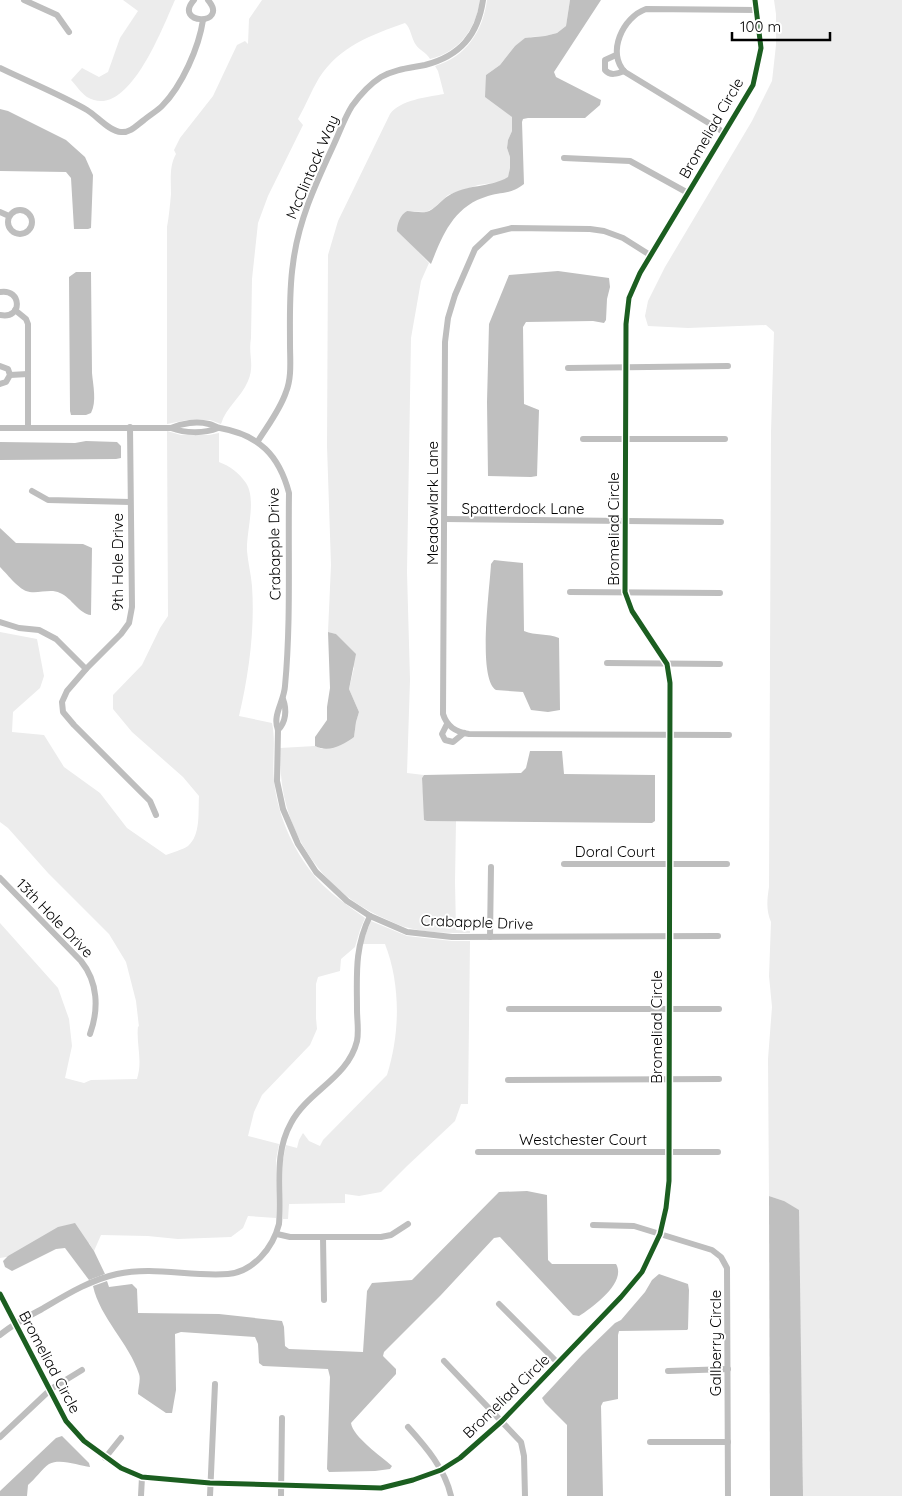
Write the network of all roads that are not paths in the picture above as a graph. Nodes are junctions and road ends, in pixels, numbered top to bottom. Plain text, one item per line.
1 (24, 0) edge
2 (194, 0) edge
3 (208, 0) edge
4 (483, 0) edge
5 (755, 0) edge
6 (757, 10) junction
7 (203, 20) junction
8 (69, 32) dead end
9 (616, 55) junction
10 (0, 68) edge
11 (624, 71) junction
12 (725, 132) junction
13 (564, 158) dead end
14 (688, 193) junction
15 (0, 212) edge
16 (9, 216) dead end
17 (650, 254) junction
18 (0, 292) edge
19 (15, 310) junction
20 (0, 315) edge
21 (0, 366) edge
22 (728, 366) dead end
23 (568, 368) dead end
24 (624, 368) junction
25 (28, 374) junction
26 (10, 375) junction
27 (0, 384) edge
28 (130, 427) junction
29 (0, 428) edge
30 (28, 428) junction
31 (583, 439) dead end
32 (626, 439) junction
33 (724, 439) dead end
34 (258, 441) junction
35 (32, 491) dead end
36 (130, 502) junction
37 (445, 520) junction
38 (625, 521) junction
39 (721, 522) dead end
40 (570, 592) dead end
41 (625, 592) junction
42 (720, 593) dead end
43 (0, 622) edge
44 (607, 664) dead end
45 (667, 664) junction
46 (720, 664) dead end
47 (86, 668) junction
48 (447, 724) junction
49 (464, 733) junction
50 (671, 735) junction
51 (729, 736) dead end
52 (156, 815) dead end
53 (669, 863) junction
54 (564, 864) dead end
55 (727, 864) dead end
56 (490, 867) dead end
57 (0, 878) edge
58 (370, 916) junction
59 (668, 936) junction
60 (718, 936) dead end
61 (490, 937) junction
62 (669, 1009) junction
63 (719, 1009) dead end
64 (509, 1010) dead end
65 (90, 1034) dead end
66 (718, 1079) dead end
67 (508, 1080) dead end
68 (668, 1080) junction
69 (478, 1152) dead end
70 (668, 1152) junction
71 (718, 1152) dead end
72 (408, 1224) dead end
73 (593, 1224) dead end
74 (277, 1234) junction
75 (660, 1234) junction
76 (323, 1237) junction
77 (0, 1294) edge
78 (324, 1300) dead end
79 (499, 1304) dead end
80 (15, 1324) junction
81 (0, 1335) edge
82 (444, 1361) dead end
83 (558, 1363) junction
84 (728, 1369) junction
85 (82, 1370) dead end
86 (668, 1371) dead end
87 (215, 1384) dead end
88 (50, 1389) junction
89 (282, 1418) dead end
90 (502, 1421) junction
91 (408, 1427) dead end
92 (0, 1437) edge
93 (121, 1438) dead end
94 (650, 1442) dead end
95 (728, 1442) junction
96 (106, 1458) junction
97 (441, 1470) junction
98 (142, 1477) junction
99 (210, 1483) junction
100 (282, 1486) junction
101 (331, 1487) junction
102 (381, 1488) junction
103 (141, 1496) edge
104 (210, 1496) edge
105 (281, 1496) edge
106 (331, 1496) edge
107 (381, 1496) edge
108 (451, 1496) edge
109 (525, 1496) edge
110 (728, 1496) edge

1 - 8 street
2 - 7 street
3 - 7 street
4 - 34 street, McClintock Way
5 - 6 street, Bromeliad Circle
6 - 9 street
6 - 12 street, Bromeliad Circle
7 - 10 street
9 - 11 street
9 - 11 street
11 - 12 street
12 - 14 street, Bromeliad Circle
13 - 14 street
14 - 17 street, Bromeliad Circle
15 - 16 street
17 - 24 street, Bromeliad Circle
17 - 37 street, Meadowlark Lane
18 - 19 street
19 - 20 street
19 - 25 street
21 - 26 street
22 - 24 street
23 - 24 street
24 - 32 street, Bromeliad Circle
25 - 26 street
25 - 30 street
26 - 27 street
28 - 30 street, Crabapple Drive
28 - 34 street, Crabapple Drive
28 - 36 street, 9th Hole Drive
29 - 30 street, Crabapple Drive
31 - 32 street
32 - 33 street
32 - 38 street, Bromeliad Circle
34 - 58 street, Crabapple Drive
35 - 36 street
36 - 47 street, 9th Hole Drive
37 - 38 street, Spatterdock Lane
37 - 48 street, Meadowlark Lane
38 - 39 street, Spatterdock Lane
38 - 41 street, Bromeliad Circle
40 - 41 street
41 - 42 street
41 - 45 street, Bromeliad Circle
43 - 47 street
44 - 45 street
45 - 46 street
45 - 50 street, Bromeliad Circle
47 - 52 street, 9th Hole Drive
48 - 49 street
48 - 49 street, Meadowlark Lane
49 - 50 street
50 - 51 street
50 - 53 street, Bromeliad Circle
53 - 54 street, Doral Court
53 - 55 street, Doral Court
53 - 59 street, Bromeliad Circle
56 - 61 street
57 - 65 street, 13th Hole Drive
58 - 61 street, Crabapple Drive
58 - 74 street
59 - 60 street, Crabapple Drive
59 - 61 street, Crabapple Drive
59 - 62 street, Bromeliad Circle
62 - 63 street
62 - 64 street
62 - 68 street, Bromeliad Circle
66 - 68 street
67 - 68 street
68 - 70 street, Bromeliad Circle
69 - 70 street, Westchester Court
70 - 71 street, Westchester Court
70 - 75 street, Bromeliad Circle
72 - 76 street
73 - 75 street, Gallberry Circle
74 - 76 street
74 - 80 street
75 - 83 street, Bromeliad Circle
75 - 84 street, Gallberry Circle
76 - 78 street
77 - 80 street, Bromeliad Circle
79 - 83 street
80 - 81 street
80 - 88 street, Bromeliad Circle
82 - 90 street
83 - 90 street, Bromeliad Circle
84 - 86 street
84 - 95 street, Gallberry Circle
85 - 88 street
87 - 99 street
88 - 92 street
88 - 96 street, Bromeliad Circle
89 - 100 street
90 - 97 street, Bromeliad Circle
90 - 109 street
91 - 97 street
93 - 96 street
94 - 95 street
95 - 110 street, Gallberry Circle
96 - 98 street, Bromeliad Circle
97 - 102 street, Bromeliad Circle
97 - 108 street
98 - 99 street, Bromeliad Circle
98 - 103 street
99 - 100 street, Bromeliad Circle
99 - 104 street
100 - 101 street, Bromeliad Circle
100 - 105 street
101 - 102 street, Bromeliad Circle
101 - 106 street
102 - 107 street

